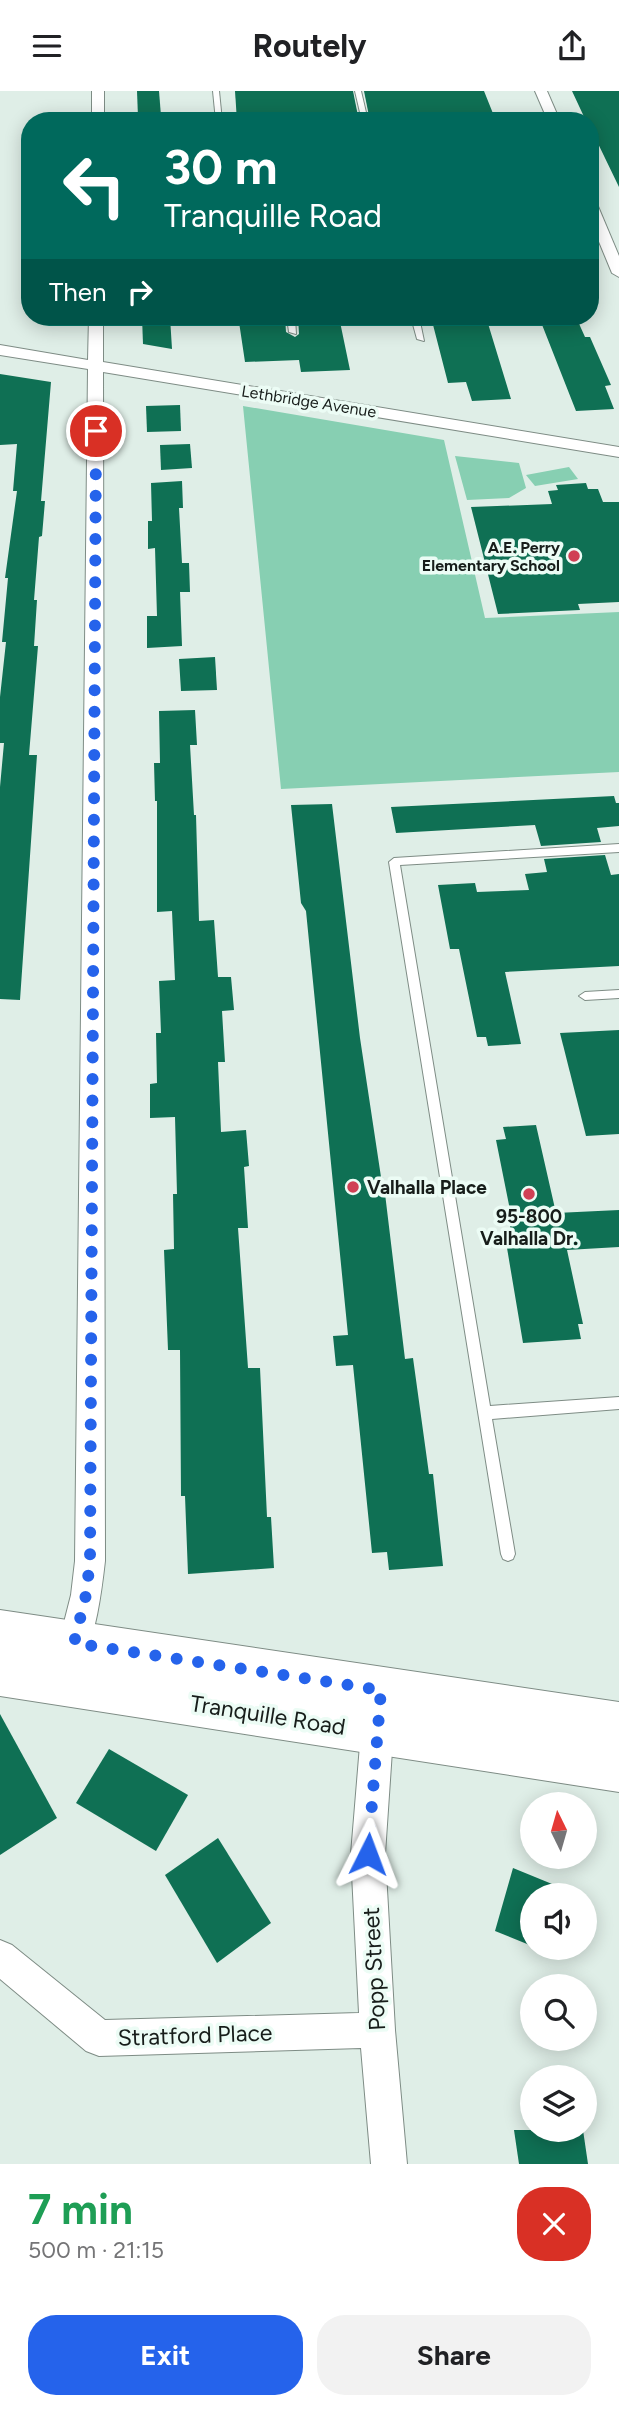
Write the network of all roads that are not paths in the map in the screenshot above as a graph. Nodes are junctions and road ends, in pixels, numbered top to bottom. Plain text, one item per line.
1 (98, 91) edge
2 (216, 91) edge
3 (358, 91) edge
4 (541, 91) edge
5 (98, 112) edge
6 (218, 112) edge
7 (363, 112) edge
8 (550, 112) edge
9 (599, 225) edge
10 (619, 273) edge
11 (96, 326) edge
12 (292, 326) edge
13 (417, 326) edge
14 (293, 332) dead end
15 (421, 339) dead end
16 (0, 350) edge
17 (96, 366) junction
18 (619, 452) edge
19 (619, 848) edge
20 (619, 994) edge
21 (585, 996) dead end
22 (619, 1403) edge
23 (484, 1413) junction
24 (508, 1554) dead end
25 (0, 1631) edge
26 (68, 1663) junction
27 (0, 1674) edge
28 (379, 1711) junction
29 (619, 1725) edge
30 (619, 1769) edge
31 (0, 1957) edge
32 (377, 2030) junction
33 (389, 2164) edge

1 - 5 street
2 - 6 lane
3 - 7 lane
4 - 8 street
9 - 10 street
11 - 17 street
12 - 14 lane
13 - 15 lane
16 - 17 street, Lethbridge Avenue
17 - 18 street, Lethbridge Avenue
17 - 26 street
19 - 23 lane
20 - 21 lane
22 - 23 lane
23 - 24 lane
25 - 26 main road, Tranquille Road
26 - 27 main road, Tranquille Road
26 - 28 main road, Tranquille Road
28 - 29 main road, Tranquille Road
28 - 30 main road, Tranquille Road
28 - 32 street, Popp Street
31 - 32 street, Stratford Place
32 - 33 street, Popp Street

